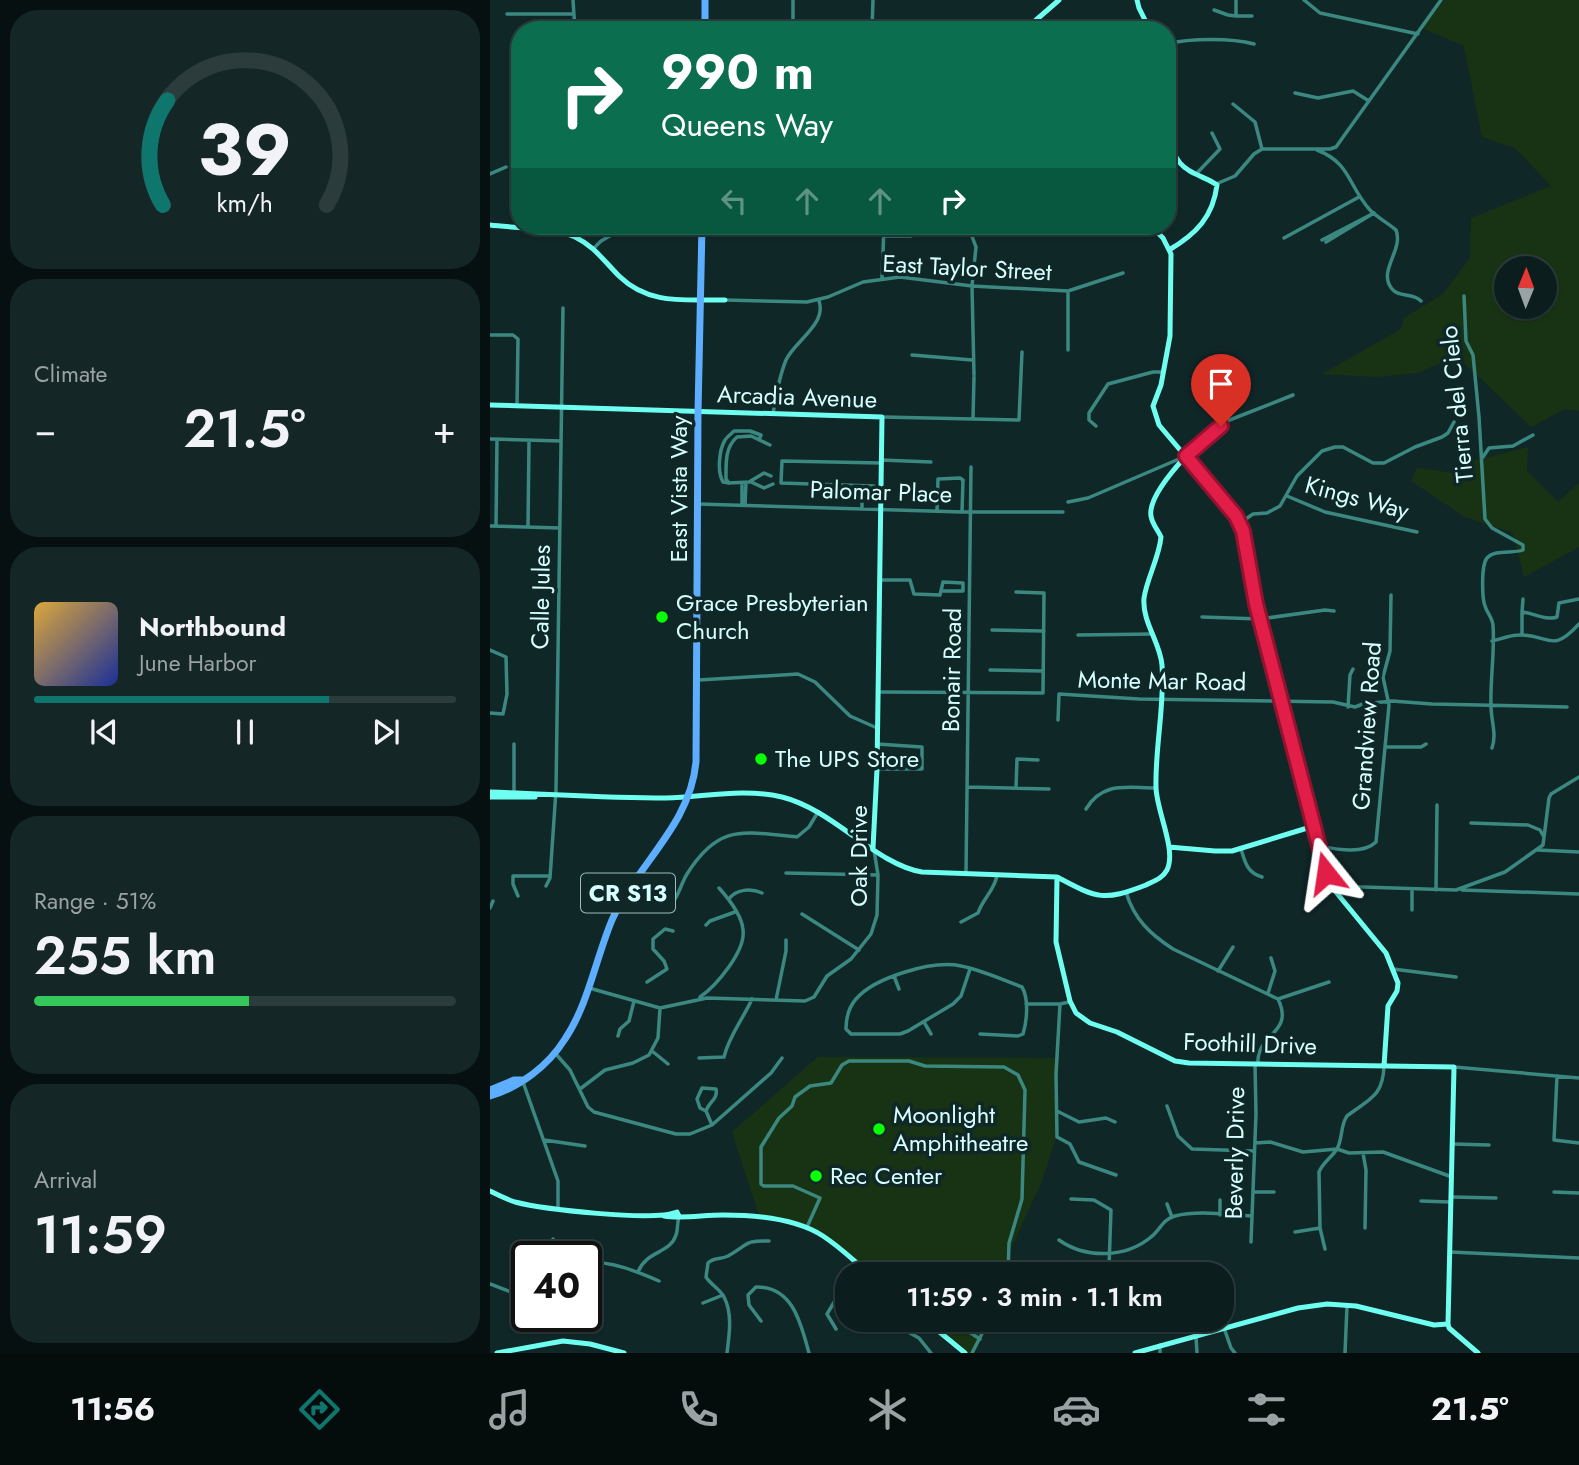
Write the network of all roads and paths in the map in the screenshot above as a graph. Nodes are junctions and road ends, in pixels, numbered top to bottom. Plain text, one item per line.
1 (573, 0) edge
2 (705, 0) edge
3 (793, 0) edge
4 (873, 0) edge
5 (1059, 0) edge
6 (1137, 0) edge
7 (1236, 0) edge
8 (1304, 0) edge
9 (1441, 0) edge
10 (1214, 10) dead end
11 (507, 14) dead end
12 (573, 14) junction
13 (1236, 16) junction
14 (1252, 16) dead end
15 (574, 21) edge
16 (705, 21) edge
17 (793, 21) edge
18 (872, 21) edge
19 (1035, 21) edge
20 (1146, 21) edge
21 (1418, 34) junction
22 (1176, 42) edge
23 (1254, 44) dead end
24 (1296, 93) dead end
25 (1370, 101) junction
26 (1233, 103) dead end
27 (1212, 133) dead end
28 (1262, 149) junction
29 (1312, 149) junction
30 (1176, 151) edge
31 (506, 167) dead end
32 (490, 174) edge
33 (1196, 174) junction
34 (1216, 184) junction
35 (1359, 197) junction
36 (1374, 214) junction
37 (490, 225) edge
38 (511, 226) edge
39 (568, 235) edge
40 (611, 235) edge
41 (702, 235) edge
42 (971, 235) edge
43 (1161, 235) edge
44 (883, 236) joint
45 (912, 236) dead end
46 (1284, 238) dead end
47 (1324, 241) dead end
48 (594, 248) junction
49 (1170, 250) junction
50 (1123, 273) dead end
51 (882, 278) junction
52 (972, 286) junction
53 (1068, 291) junction
54 (1465, 296) dead end
55 (724, 300) joint
56 (819, 300) junction
57 (1421, 300) dead end
58 (701, 301) junction
59 (563, 308) dead end
60 (490, 335) edge
61 (1068, 350) dead end
62 (1022, 352) dead end
63 (912, 355) dead end
64 (973, 360) junction
65 (1163, 372) junction
66 (1293, 395) dead end
67 (490, 405) edge
68 (517, 406) junction
69 (562, 407) junction
70 (698, 412) junction
71 (773, 414) junction
72 (882, 417) junction
73 (973, 419) junction
74 (1454, 422) dead end
75 (1096, 426) dead end
76 (1533, 435) dead end
77 (490, 439) edge
78 (497, 439) junction
79 (529, 440) junction
80 (562, 441) junction
81 (770, 445) dead end
82 (1186, 456) junction
83 (1482, 459) junction
84 (881, 462) junction
85 (931, 462) dead end
86 (971, 467) dead end
87 (771, 476) dead end
88 (746, 483) junction
89 (773, 484) dead end
90 (862, 486) junction
91 (874, 486) dead end
92 (1287, 496) junction
93 (1068, 502) dead end
94 (698, 504) junction
95 (743, 505) junction
96 (862, 508) junction
97 (880, 509) junction
98 (937, 511) junction
99 (962, 512) junction
100 (970, 512) junction
101 (1063, 512) dead end
102 (1240, 523) junction
103 (493, 526) edge
104 (527, 527) junction
105 (560, 528) junction
106 (1418, 533) dead end
107 (879, 580) junction
108 (942, 591) junction
109 (1016, 592) dead end
110 (1391, 595) dead end
111 (1579, 598) edge
112 (1523, 599) dead end
113 (1334, 611) dead end
114 (1522, 612) junction
115 (1202, 617) dead end
116 (1261, 619) junction
117 (1579, 624) edge
118 (992, 630) dead end
119 (1044, 631) junction
120 (1153, 634) junction
121 (1078, 635) dead end
122 (1522, 635) junction
123 (1492, 641) junction
124 (490, 650) edge
125 (1353, 669) dead end
126 (990, 670) dead end
127 (1044, 671) junction
128 (696, 680) junction
129 (878, 692) junction
130 (969, 694) junction
131 (1160, 699) junction
132 (1282, 701) junction
133 (1390, 701) junction
134 (1491, 706) junction
135 (1348, 707) junction
136 (1567, 707) dead end
137 (490, 713) edge
138 (1058, 720) dead end
139 (877, 728) junction
140 (514, 744) dead end
141 (877, 744) junction
142 (1426, 744) dead end
143 (1385, 747) junction
144 (1492, 748) dead end
145 (1038, 761) dead end
146 (877, 769) junction
147 (1579, 777) edge
148 (968, 787) junction
149 (1016, 788) junction
150 (1156, 788) junction
151 (1049, 789) dead end
152 (513, 793) junction
153 (490, 794) edge
154 (556, 796) junction
155 (688, 797) junction
156 (1437, 805) dead end
157 (1086, 809) dead end
158 (818, 812) junction
159 (1471, 823) dead end
160 (1314, 826) junction
161 (874, 836) junction
162 (857, 837) junction
163 (1545, 838) junction
164 (1319, 846) junction
165 (1169, 847) junction
166 (873, 848) junction
167 (1241, 849) junction
168 (1538, 850) junction
169 (1579, 852) edge
170 (786, 873) dead end
171 (966, 873) junction
172 (878, 875) junction
173 (997, 875) junction
174 (550, 876) junction
175 (1057, 877) junction
176 (1262, 877) dead end
177 (546, 886) dead end
178 (1331, 886) junction
179 (719, 888) dead end
180 (1412, 890) junction
181 (1436, 890) junction
182 (1456, 890) junction
183 (1126, 892) junction
184 (762, 893) dead end
185 (1579, 894) edge
186 (626, 895) junction
187 (518, 896) dead end
188 (729, 899) junction
189 (493, 901) dead end
190 (490, 908) edge
191 (1412, 910) dead end
192 (736, 912) junction
193 (802, 914) dead end
194 (961, 922) dead end
195 (706, 925) dead end
196 (673, 931) dead end
197 (786, 940) dead end
198 (1233, 947) dead end
199 (859, 950) junction
200 (1271, 958) dead end
201 (971, 968) junction
202 (1393, 970) junction
203 (1218, 971) junction
204 (894, 976) junction
205 (1456, 977) dead end
206 (647, 982) dead end
207 (1329, 982) dead end
208 (587, 987) junction
209 (899, 989) dead end
210 (1268, 993) junction
211 (698, 999) junction
212 (752, 999) junction
213 (1278, 999) junction
214 (776, 1000) junction
215 (634, 1001) junction
216 (1070, 1001) junction
217 (1026, 1004) junction
218 (1060, 1004) junction
219 (660, 1008) junction
220 (924, 1022) junction
221 (931, 1034) dead end
222 (980, 1034) dead end
223 (618, 1036) dead end
224 (652, 1051) junction
225 (555, 1053) junction
226 (725, 1054) junction
227 (699, 1058) dead end
228 (782, 1058) dead end
229 (668, 1064) dead end
230 (727, 1064) dead end
231 (1256, 1064) junction
232 (1384, 1066) junction
233 (1454, 1067) junction
234 (1557, 1076) junction
235 (1579, 1078) edge
236 (522, 1080) junction
237 (580, 1089) junction
238 (490, 1090) edge
239 (490, 1096) edge
240 (1167, 1106) dead end
241 (706, 1111) junction
242 (1057, 1111) junction
243 (1115, 1122) dead end
244 (712, 1125) junction
245 (544, 1140) junction
246 (1255, 1143) junction
247 (1579, 1143) edge
248 (1453, 1144) junction
249 (1489, 1145) dead end
250 (585, 1146) dead end
251 (1337, 1149) junction
252 (1254, 1151) junction
253 (1363, 1152) junction
254 (1116, 1175) dead end
255 (1453, 1177) junction
256 (490, 1191) edge
257 (1253, 1192) junction
258 (1274, 1192) dead end
259 (1554, 1192) dead end
260 (1579, 1193) edge
261 (1496, 1198) dead end
262 (1071, 1199) dead end
263 (1220, 1200) dead end
264 (1452, 1200) junction
265 (1420, 1201) dead end
266 (1167, 1204) dead end
267 (558, 1208) junction
268 (1220, 1215) junction
269 (676, 1216) junction
270 (1252, 1216) junction
271 (1172, 1217) junction
272 (807, 1227) junction
273 (1320, 1228) junction
274 (1365, 1228) dead end
275 (1295, 1232) dead end
276 (1059, 1240) dead end
277 (769, 1241) dead end
278 (1251, 1242) dead end
279 (1325, 1249) dead end
280 (1450, 1252) junction
281 (1110, 1253) junction
282 (1579, 1258) edge
283 (856, 1262) edge
284 (1008, 1262) edge
285 (1110, 1262) edge
286 (602, 1263) edge
287 (638, 1272) junction
288 (659, 1281) dead end
289 (490, 1284) edge
290 (511, 1292) edge
291 (723, 1295) junction
292 (835, 1301) edge
293 (703, 1303) dead end
294 (1347, 1305) junction
295 (761, 1321) dead end
296 (1448, 1324) junction
297 (1234, 1325) edge
298 (835, 1327) edge
299 (908, 1332) edge
300 (940, 1332) edge
301 (969, 1332) edge
302 (983, 1332) edge
303 (1194, 1332) edge
304 (1210, 1332) edge
305 (1225, 1332) edge
306 (1196, 1336) junction
307 (980, 1339) junction
308 (1160, 1345) junction
309 (607, 1351) edge
310 (497, 1353) edge
311 (624, 1353) edge
312 (727, 1353) edge
313 (809, 1353) edge
314 (931, 1353) edge
315 (965, 1353) edge
316 (972, 1353) edge
317 (1135, 1353) edge
318 (1160, 1353) edge
319 (1197, 1353) edge
320 (1235, 1353) edge
321 (1345, 1353) edge
322 (1478, 1353) edge

1 - 12 street
2 - 16 main road
3 - 17 street
4 - 18 street
5 - 19 street
6 - 20 street
7 - 13 street
8 - 21 street
9 - 21 street
10 - 13 street
11 - 12 street
12 - 15 street
13 - 14 street
21 - 25 street
22 - 23 street
24 - 25 street
25 - 29 street
26 - 28 street
27 - 33 street
28 - 29 street
28 - 34 street
29 - 35 street
30 - 33 street
31 - 32 street
33 - 34 street
34 - 49 street
35 - 36 street
35 - 46 street
36 - 47 street
36 - 57 street
37 - 38 street
39 - 48 street
40 - 48 street
41 - 58 main road, East Vista Way / CR S13
42 - 52 street
43 - 49 street
44 - 45 street
44 - 51 street
48 - 58 street, East Taylor Street
49 - 65 street
50 - 53 street
51 - 52 street, East Taylor Street
51 - 56 street, East Taylor Street
52 - 53 street, East Taylor Street
52 - 64 street
53 - 61 street
54 - 83 street, Tierra del Cielo
55 - 56 street, East Taylor Street
55 - 58 street, East Taylor Street
56 - 71 street
58 - 70 main road, East Vista Way / CR S13
59 - 69 street, Calle Jules
60 - 68 street
62 - 73 street, Arcadia Avenue
63 - 64 street
64 - 73 street
65 - 75 street
65 - 82 street
66 - 82 street
67 - 68 street, Arcadia Avenue
68 - 69 street, Arcadia Avenue
69 - 70 street, Arcadia Avenue
69 - 80 street, Calle Jules
70 - 71 street, Arcadia Avenue
70 - 94 main road, East Vista Way / CR S13
71 - 72 street, Arcadia Avenue
72 - 73 street, Arcadia Avenue
72 - 84 street, Oak Drive
74 - 92 street
76 - 83 street
77 - 78 street
78 - 79 street
78 - 103 street
79 - 80 street
79 - 104 street
80 - 105 street, Calle Jules
81 - 88 street
82 - 93 street
82 - 102 street
82 - 120 street
83 - 123 street, Tierra del Cielo
84 - 85 street
84 - 90 street
84 - 97 street, Oak Drive
86 - 100 street, Bonair Road
87 - 88 street
88 - 89 street
88 - 95 street
90 - 91 street
90 - 96 street
92 - 102 street
92 - 106 street, Kings Way
94 - 95 street, Palomar Place
94 - 128 main road, East Vista Way / CR S13
95 - 96 street, Palomar Place
96 - 97 street, Palomar Place
97 - 98 street, Palomar Place
97 - 107 street, Oak Drive
98 - 99 street, Palomar Place
98 - 99 street
99 - 100 street, Palomar Place
100 - 101 street, Palomar Place
100 - 130 street, Bonair Road
102 - 116 street
103 - 104 street
104 - 105 street
105 - 154 street, Calle Jules
107 - 108 street
107 - 129 street, Oak Drive
108 - 108 street
109 - 119 street
110 - 133 street, Grandview Road
111 - 114 street
112 - 114 street
113 - 116 street
114 - 122 street
115 - 116 street
116 - 132 street
117 - 122 street
118 - 119 street
119 - 127 street
120 - 121 street
120 - 131 street
122 - 123 street
123 - 134 street, Tierra del Cielo
124 - 137 street
125 - 135 street
126 - 127 street
127 - 130 street, Monte Mar Road
128 - 139 street
128 - 155 main road, East Vista Way / CR S13
129 - 130 street, Monte Mar Road
129 - 139 street, Oak Drive
130 - 148 street, Bonair Road
131 - 132 street, Monte Mar Road
131 - 138 street, Monte Mar Road
131 - 150 street
132 - 135 street, Monte Mar Road
132 - 160 street
133 - 134 street, Monte Mar Road
133 - 135 street, Monte Mar Road
133 - 143 street, Grandview Road
134 - 136 street, Monte Mar Road
134 - 144 street, Tierra del Cielo
139 - 141 street, Oak Drive
140 - 152 street
141 - 146 street, Oak Drive
141 - 146 street
142 - 143 street
143 - 164 street, Grandview Road
145 - 149 street
146 - 161 street, Oak Drive
147 - 163 street
148 - 149 street
148 - 171 street, Bonair Road
149 - 151 street
150 - 157 street
150 - 165 street
152 - 153 street
152 - 154 street
153 - 154 street
154 - 155 street
154 - 174 street, Calle Jules
155 - 158 street
155 - 186 main road, East Vista Way / CR S13
156 - 181 street
158 - 162 street
158 - 186 street
159 - 163 street
160 - 164 street
160 - 167 street
161 - 162 street
161 - 166 street, Oak Drive
162 - 166 street
163 - 168 street
164 - 178 street
165 - 167 street
165 - 183 street
166 - 171 street
166 - 172 street, Oak Drive
167 - 176 street
168 - 169 street
168 - 182 street
170 - 172 street
171 - 173 street
172 - 199 street, Oak Drive
173 - 175 street
173 - 194 street
174 - 177 street, Calle Jules
174 - 187 street
175 - 183 street
175 - 216 street
178 - 180 street
178 - 202 street
179 - 188 street
180 - 181 street
180 - 191 street
181 - 182 street
182 - 185 street
183 - 203 street
184 - 188 street
186 - 208 main road, East Vista Way / CR S13
188 - 192 street
189 - 190 street
192 - 195 street
192 - 211 street
193 - 199 street
196 - 206 street
197 - 214 street
198 - 203 street
199 - 214 street, Oak Drive
200 - 210 street
201 - 204 street
201 - 217 street
201 - 220 street
202 - 205 street
202 - 232 street
203 - 210 street
204 - 209 street
204 - 220 street
207 - 213 street
208 - 215 street, Oak Drive
208 - 225 main road, East Vista Way / CR S13
210 - 213 street
211 - 212 street, Oak Drive
211 - 219 street, Oak Drive
212 - 214 street, Oak Drive
212 - 226 street
213 - 231 street, Beverly Drive
215 - 219 street, Oak Drive
215 - 223 street
216 - 218 street
216 - 231 street, Foothill Drive
217 - 218 street
217 - 222 street
218 - 242 street
219 - 224 street
220 - 221 street
224 - 229 street
224 - 237 street
225 - 236 main road, East Vista Way / CR S13
225 - 237 street
226 - 227 street
226 - 230 street
228 - 244 street
231 - 232 street, Foothill Drive
231 - 246 street, Beverly Drive
232 - 233 street, Foothill Drive
232 - 251 street
233 - 234 street
233 - 248 street
234 - 235 street
234 - 247 street
236 - 238 main road, East Vista Way / CR S13
236 - 239 main road, East Vista Way / CR S13
236 - 245 street
237 - 244 street
240 - 252 street
241 - 241 street
241 - 244 street
242 - 243 street
242 - 254 street
245 - 250 street
245 - 267 street
246 - 251 street
246 - 252 street, Beverly Drive
248 - 249 street
248 - 255 street
251 - 253 street
251 - 273 street
252 - 257 street, Beverly Drive
253 - 255 street
253 - 274 street
255 - 264 street
256 - 267 street
257 - 258 street
257 - 270 street, Beverly Drive
259 - 260 street
261 - 264 street
262 - 281 street
263 - 268 street
264 - 265 street
264 - 280 street
266 - 271 street
267 - 269 street
268 - 270 street
268 - 271 street
269 - 272 street
269 - 287 street
270 - 278 street, Beverly Drive
271 - 281 street
272 - 283 street
272 - 284 street
273 - 275 street
273 - 279 street
276 - 281 street
277 - 291 street
280 - 282 street
280 - 296 street
281 - 285 street
286 - 287 street
287 - 288 street
289 - 290 street
291 - 293 street
291 - 312 street
292 - 298 street
294 - 296 street
294 - 297 street
294 - 321 street
295 - 313 street
296 - 322 street
299 - 314 street
300 - 315 street
301 - 307 street
302 - 307 street
303 - 306 street
304 - 306 street
305 - 320 street
306 - 308 street
306 - 319 street
307 - 316 street
308 - 317 street
308 - 318 street
309 - 310 street
309 - 311 street

